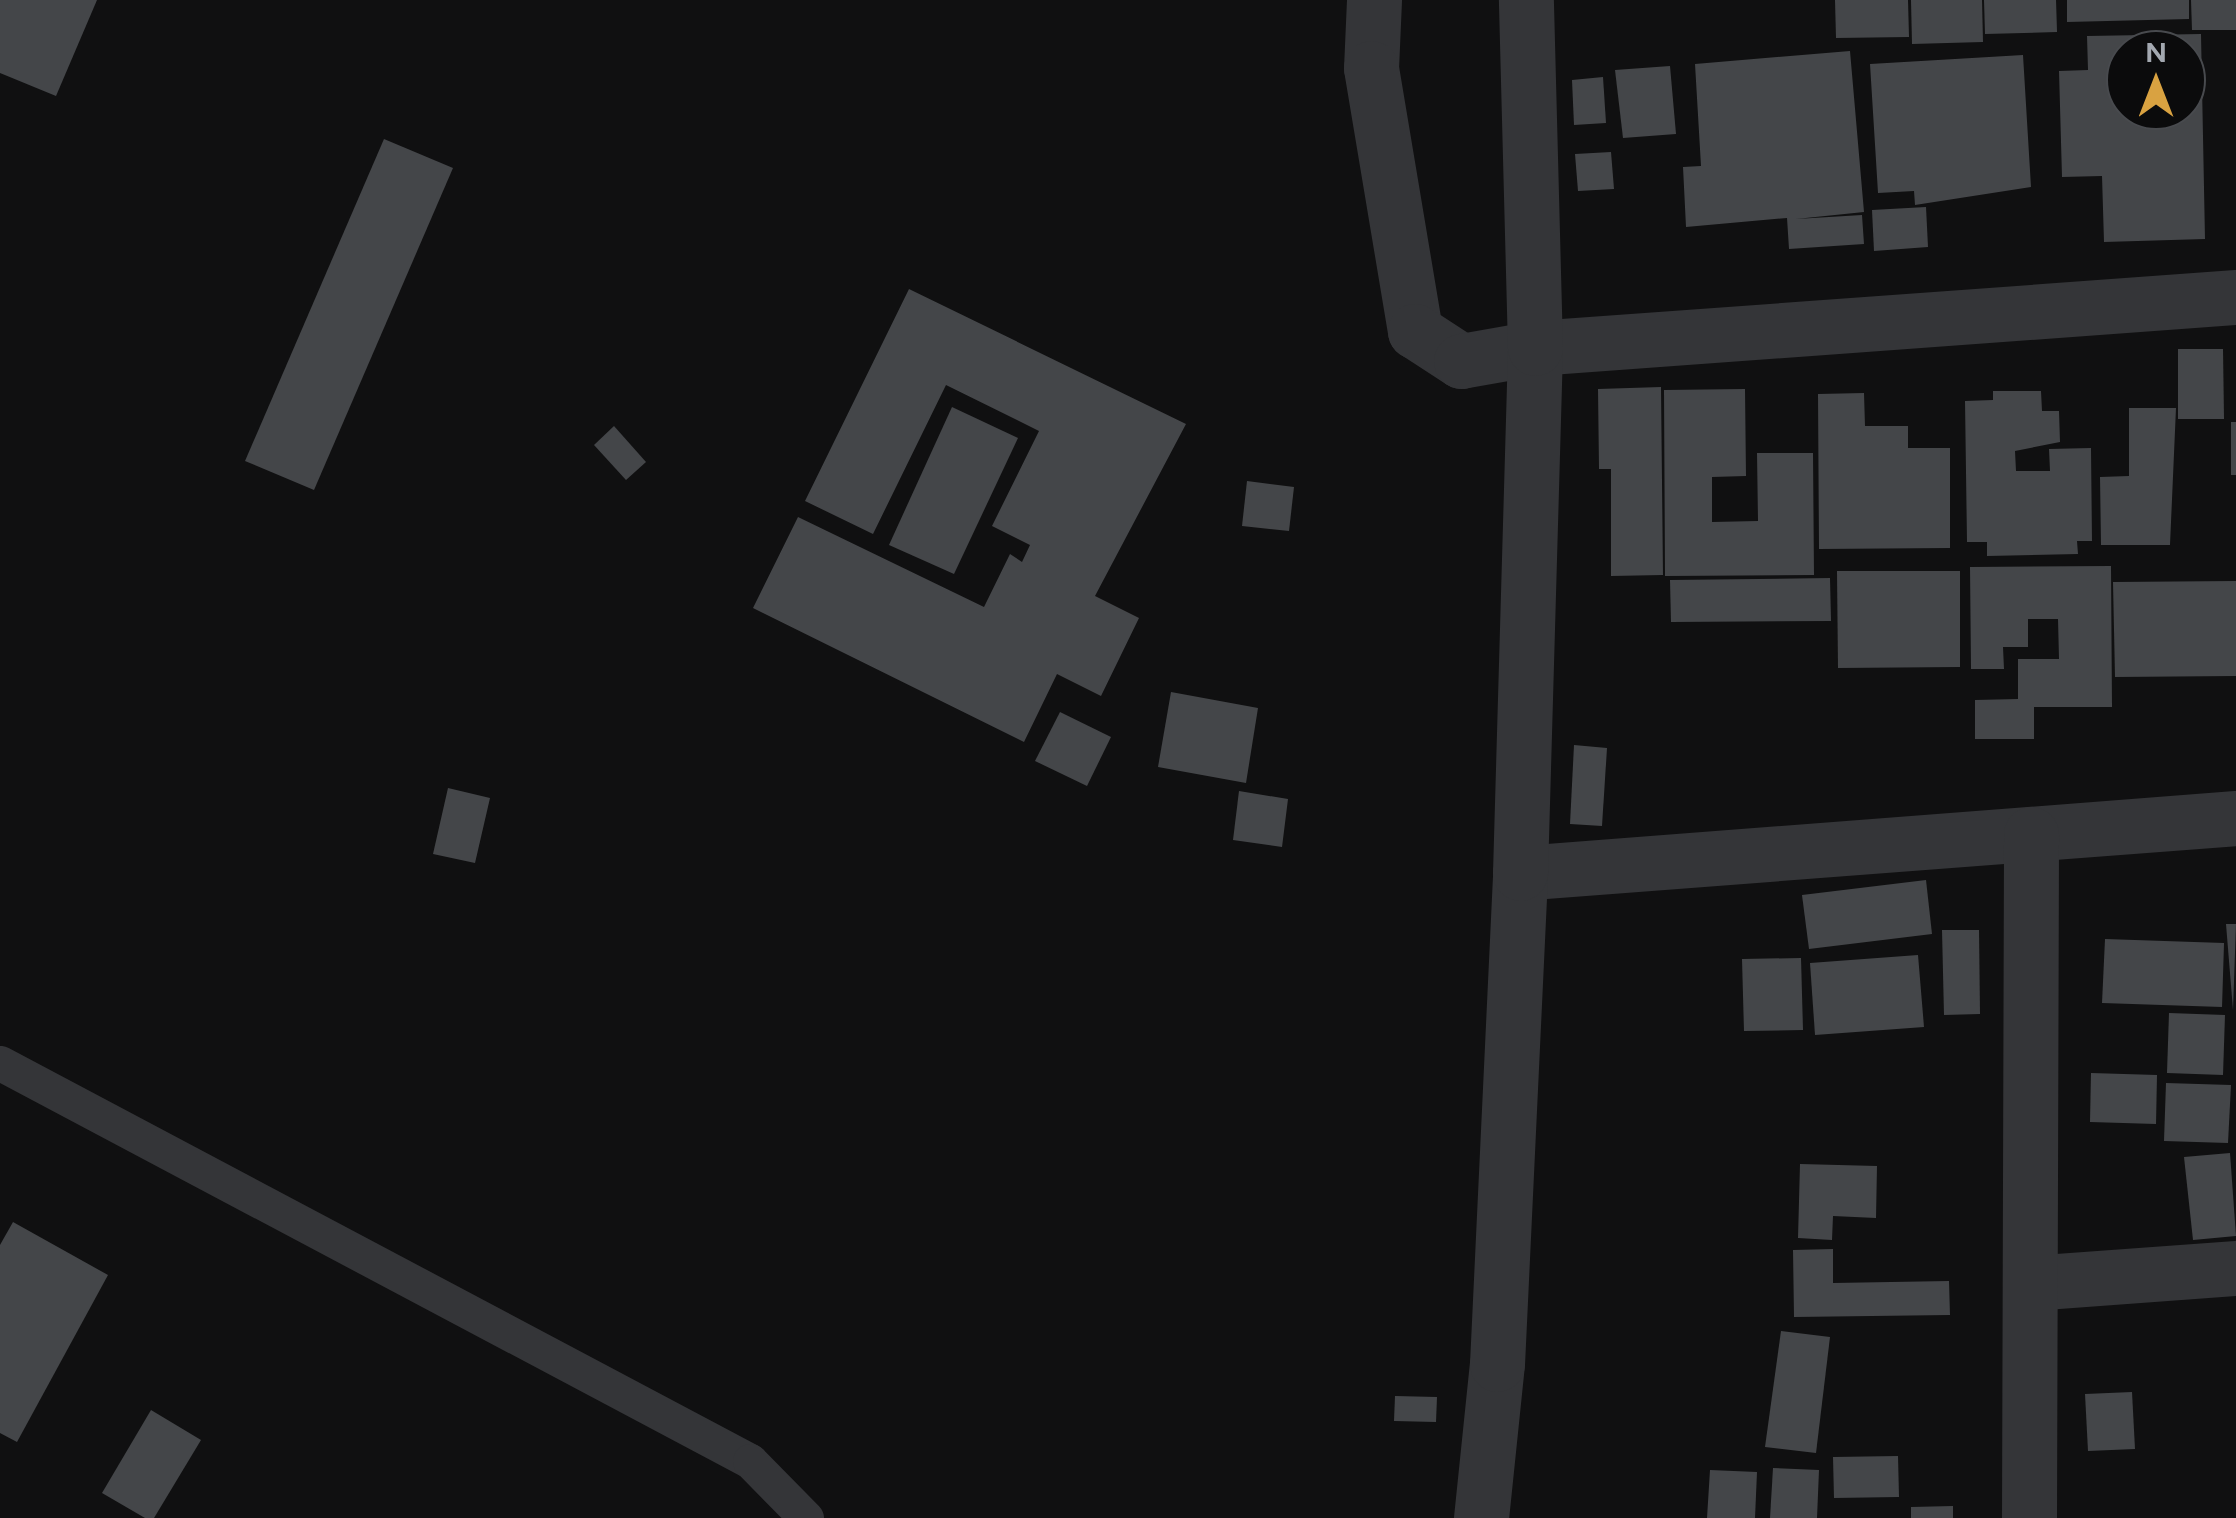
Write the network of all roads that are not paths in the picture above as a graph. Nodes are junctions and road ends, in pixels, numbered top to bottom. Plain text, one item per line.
1 (1374, 0) edge
2 (1526, 0) edge
3 (2236, 297) edge
4 (1536, 348) junction
5 (2236, 818) edge
6 (2031, 834) junction
7 (1520, 873) junction
8 (0, 1063) edge
9 (2236, 1268) edge
10 (2030, 1283) junction
11 (806, 1518) edge
12 (1480, 1518) edge
13 (2028, 1518) edge

1 - 4 street
2 - 4 street
3 - 4 street
4 - 7 street
5 - 6 street
6 - 7 street
6 - 10 street
7 - 12 street
8 - 11 lane
9 - 10 street
10 - 13 street

